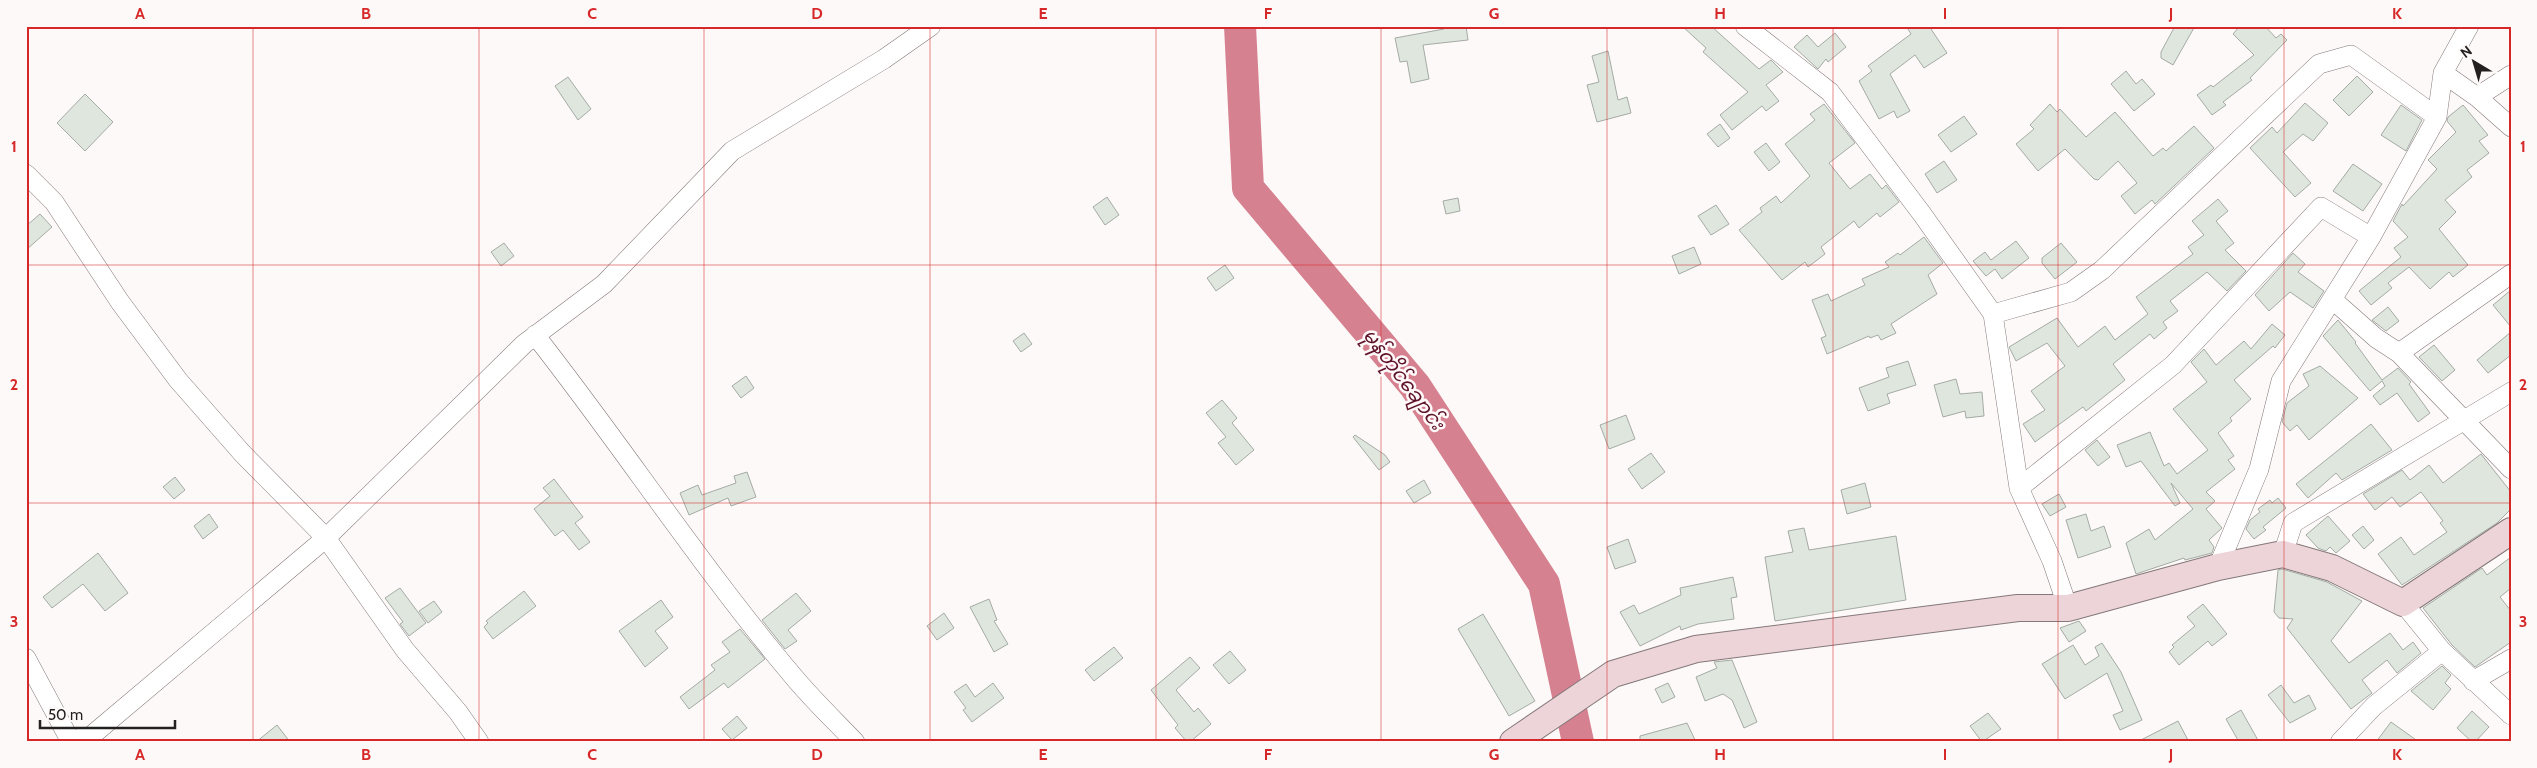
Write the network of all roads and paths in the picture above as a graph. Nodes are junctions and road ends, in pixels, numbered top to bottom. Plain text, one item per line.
1 (931, 26) edge
2 (1745, 26) edge
3 (2469, 26) edge
4 (2443, 73) junction
5 (2511, 75) edge
6 (2476, 97) junction
7 (2437, 117) junction
8 (2511, 127) edge
9 (26, 174) edge
10 (2371, 236) junction
11 (2511, 274) edge
12 (2333, 300) junction
13 (1993, 314) junction
14 (535, 335) junction
15 (2399, 353) junction
16 (2511, 392) edge
17 (2466, 420) junction
18 (2511, 469) edge
19 (2019, 488) junction
20 (2511, 531) edge
21 (326, 538) junction
22 (2283, 554) junction
23 (2218, 567) junction
24 (2403, 603) junction
25 (2068, 608) junction
26 (2442, 651) junction
27 (26, 658) edge
28 (2511, 659) edge
29 (2473, 681) junction
30 (2511, 715) edge
31 (1518, 738) edge
32 (70, 741) edge
33 (479, 742) edge
34 (855, 742) edge
35 (2340, 742) edge

1 - 14 street
2 - 13 street
3 - 4 street
4 - 6 street
4 - 7 street
5 - 6 street
6 - 8 street
7 - 10 street
7 - 13 street
9 - 21 street
10 - 12 street
10 - 19 street
11 - 15 street
12 - 15 street
12 - 23 street
13 - 19 street
14 - 21 street
14 - 34 street
15 - 17 street
16 - 17 street
17 - 18 street
17 - 22 street
19 - 25 street
20 - 24 street
21 - 32 street
21 - 33 street
22 - 23 street
22 - 24 street
23 - 25 street
24 - 26 street
25 - 31 street
26 - 29 street
26 - 35 street
27 - 32 street
28 - 29 street
29 - 30 street

